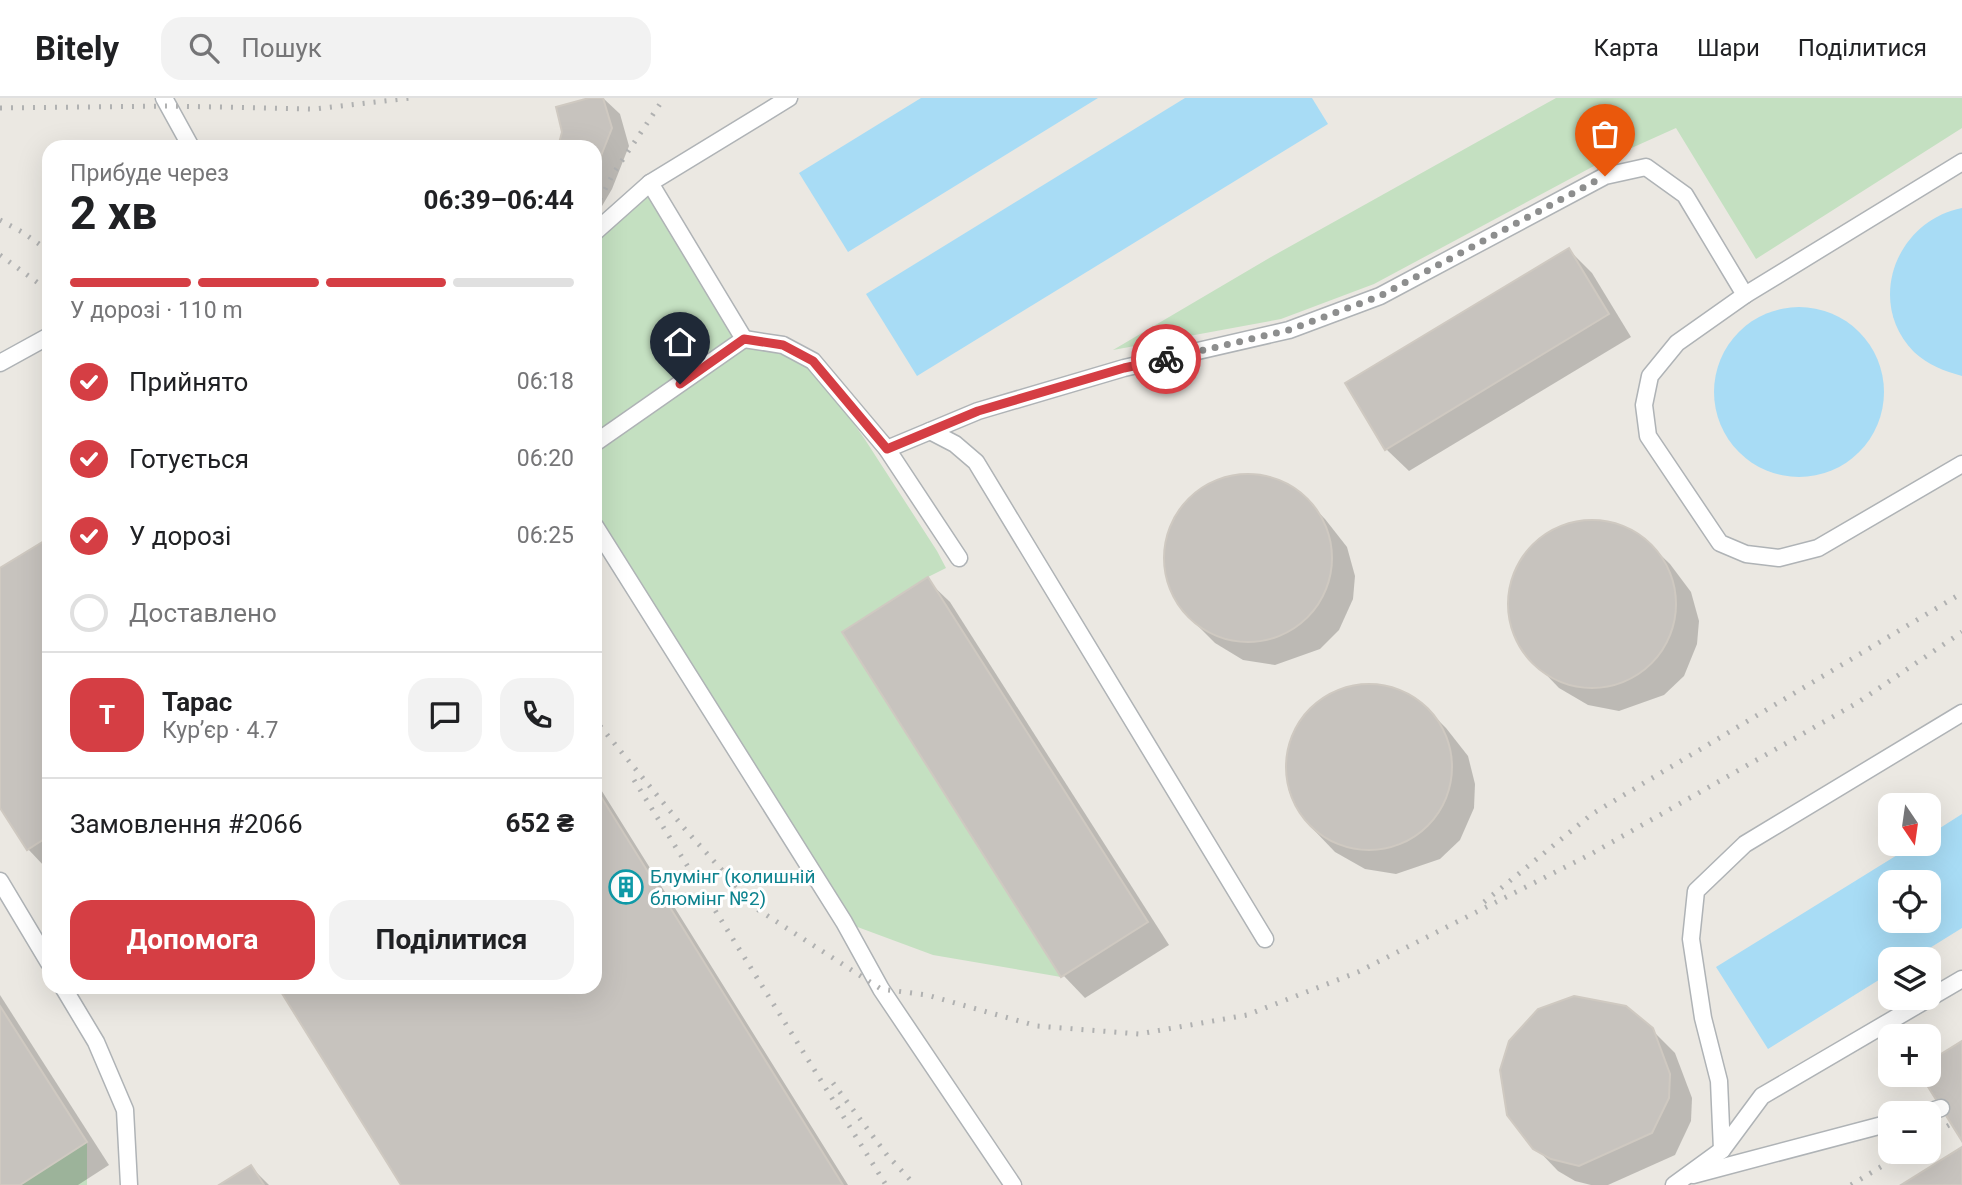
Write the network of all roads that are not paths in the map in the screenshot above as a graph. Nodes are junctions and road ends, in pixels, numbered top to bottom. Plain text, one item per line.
1 (164, 98) edge
2 (789, 98) edge
3 (187, 140) edge
4 (1962, 162) edge
5 (650, 183) junction
6 (602, 226) edge
7 (1745, 295) junction
8 (744, 339) junction
9 (42, 340) edge
10 (0, 363) edge
11 (930, 431) junction
12 (602, 438) edge
13 (887, 449) junction
14 (1962, 464) edge
15 (602, 537) edge
16 (959, 558) dead end
17 (1962, 713) edge
18 (0, 881) edge
19 (1265, 939) dead end
20 (42, 951) edge
21 (1962, 979) edge
22 (67, 994) edge
23 (1878, 1126) edge
24 (1722, 1150) junction
25 (1679, 1181) edge
26 (129, 1185) edge
27 (1013, 1185) edge

1 - 3 lane
2 - 5 lane
4 - 7 lane
5 - 6 lane
5 - 8 lane
7 - 11 lane
7 - 14 lane
8 - 12 lane
8 - 13 lane
9 - 10 lane
11 - 13 lane
11 - 19 lane
13 - 16 lane
15 - 27 lane
17 - 24 lane
18 - 20 lane
21 - 24 lane
22 - 26 lane
23 - 25 lane
24 - 25 lane

